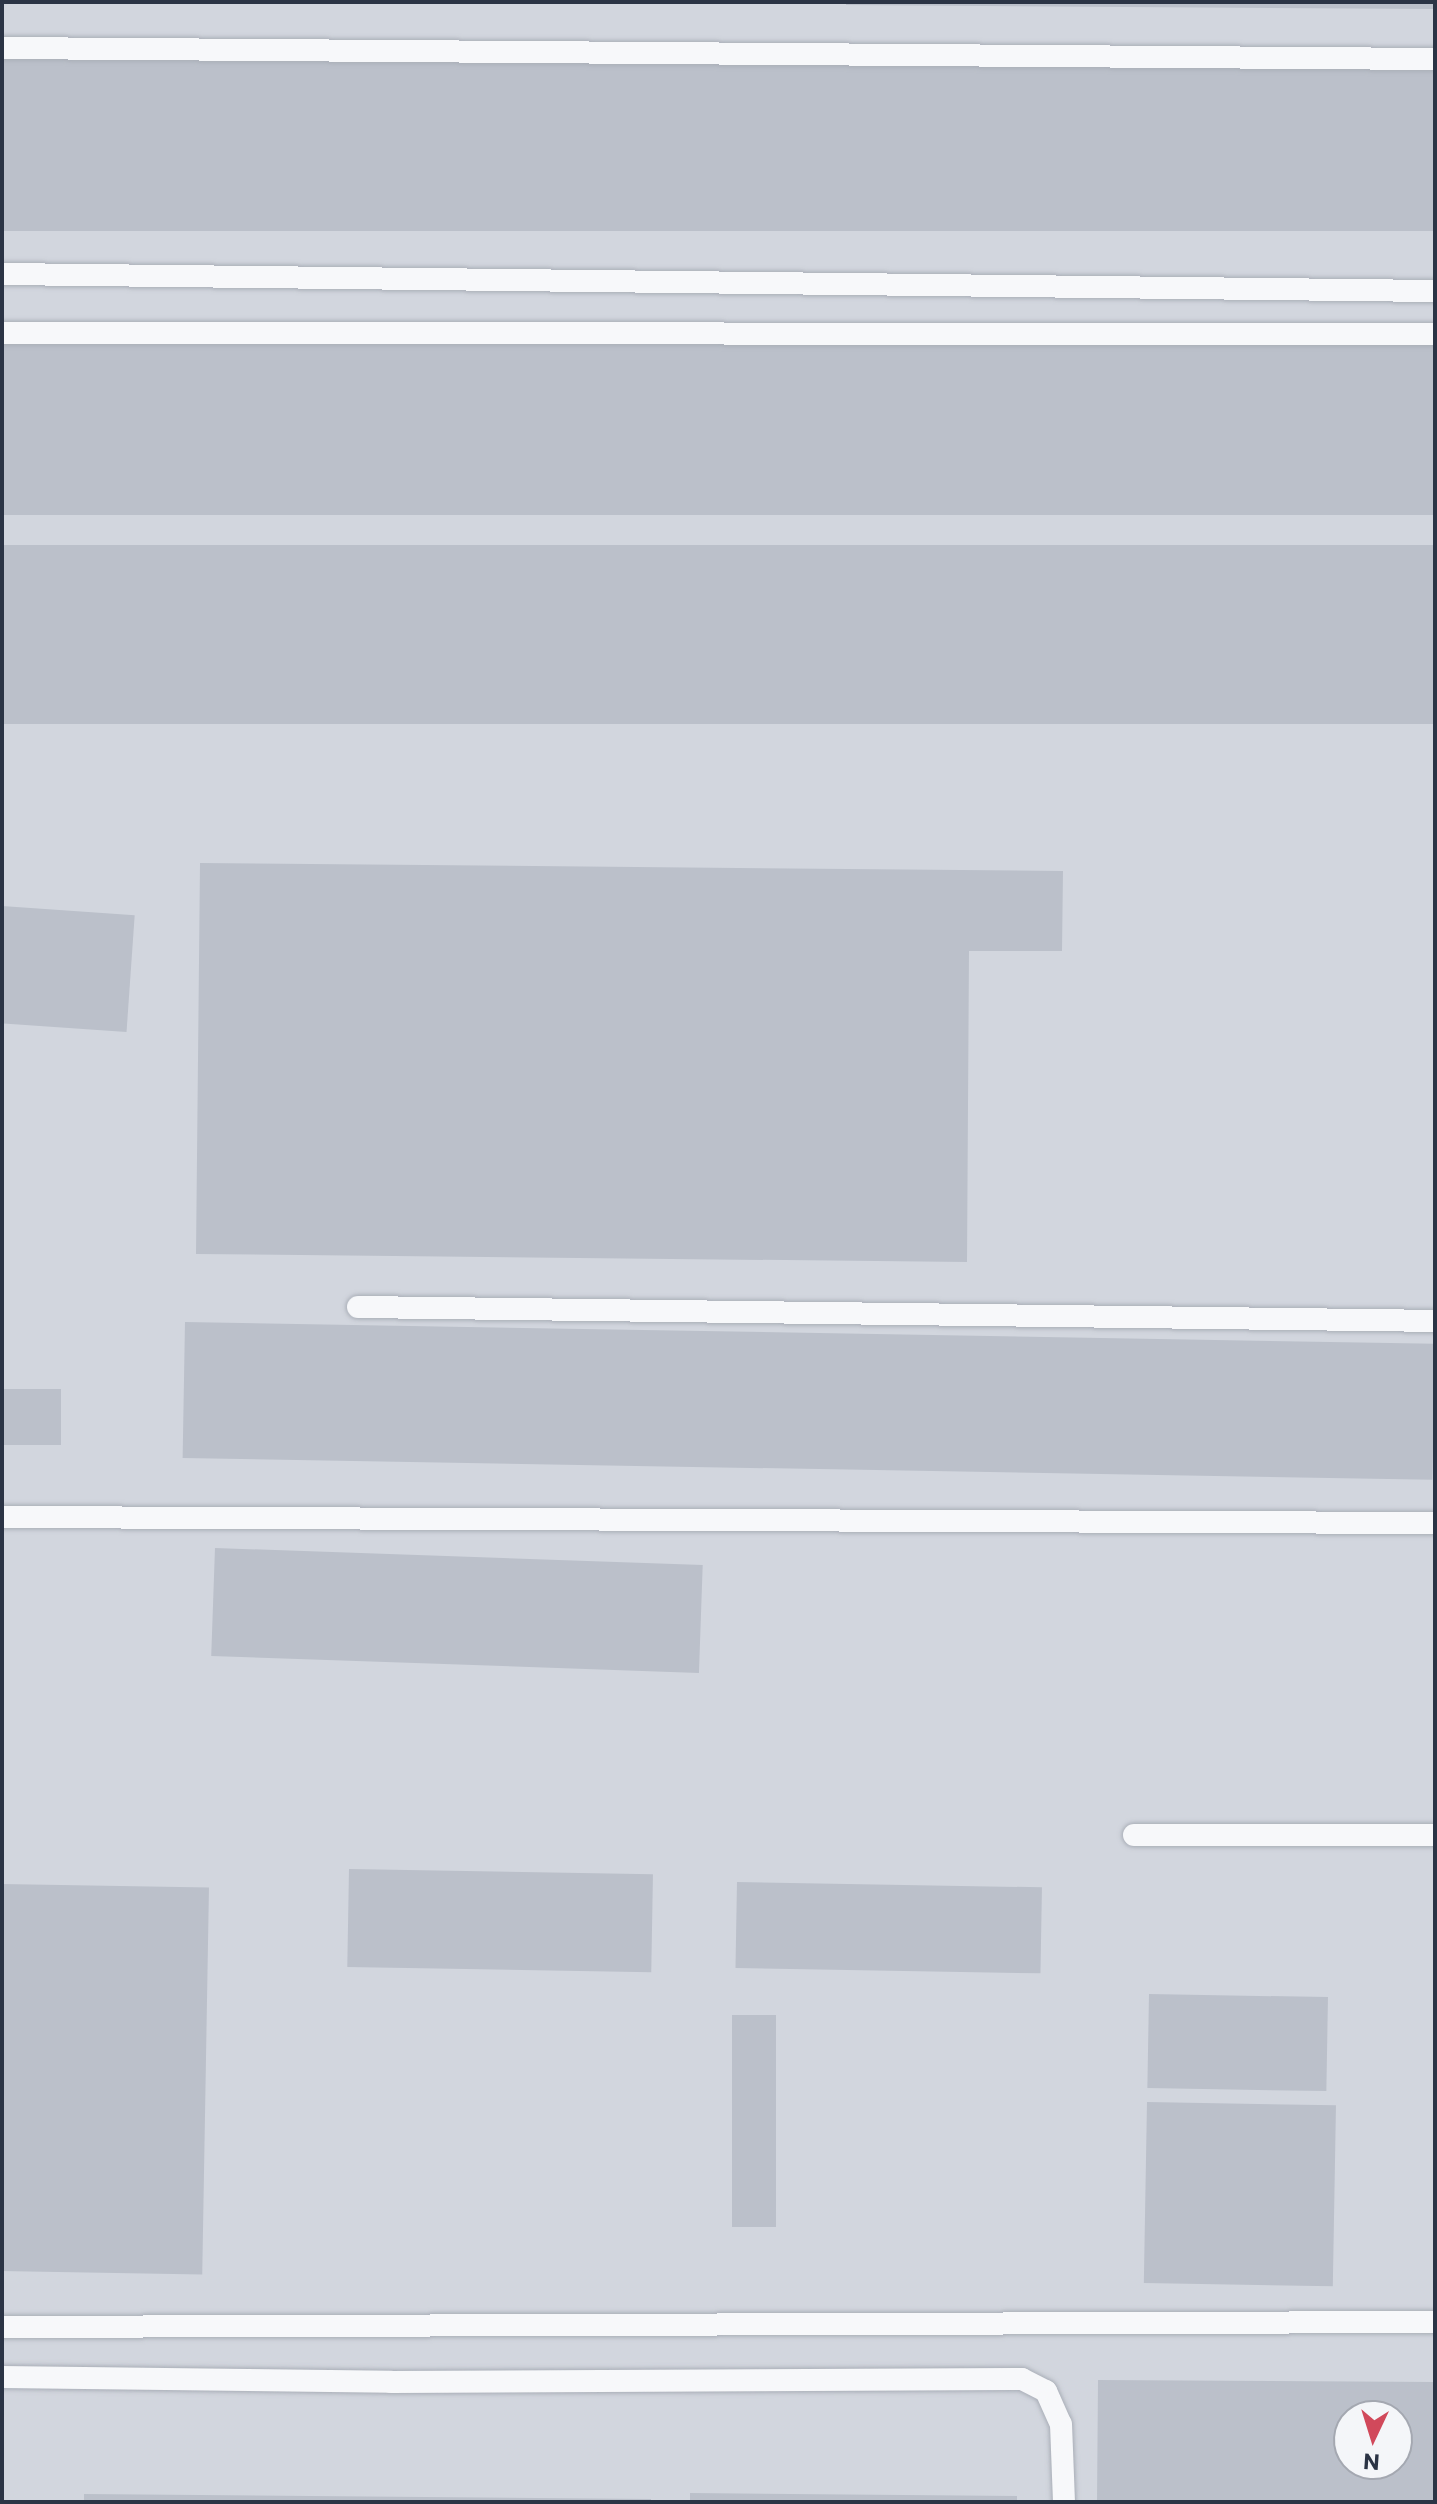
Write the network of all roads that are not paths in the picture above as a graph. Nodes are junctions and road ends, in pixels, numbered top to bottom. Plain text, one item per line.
1 (2, 48) edge
2 (1435, 59) edge
3 (2, 274) edge
4 (1435, 291) edge
5 (2, 333) edge
6 (1435, 334) edge
7 (358, 1307) dead end
8 (1435, 1321) edge
9 (2, 1517) edge
10 (1435, 1523) edge
11 (1134, 1835) dead end
12 (1435, 1835) edge
13 (1435, 2322) edge
14 (2, 2327) edge
15 (2, 2377) edge
16 (1064, 2502) edge

1 - 2 lane
3 - 4 lane
5 - 6 lane
7 - 8 lane
9 - 10 lane
11 - 12 lane
13 - 14 lane
15 - 16 lane

